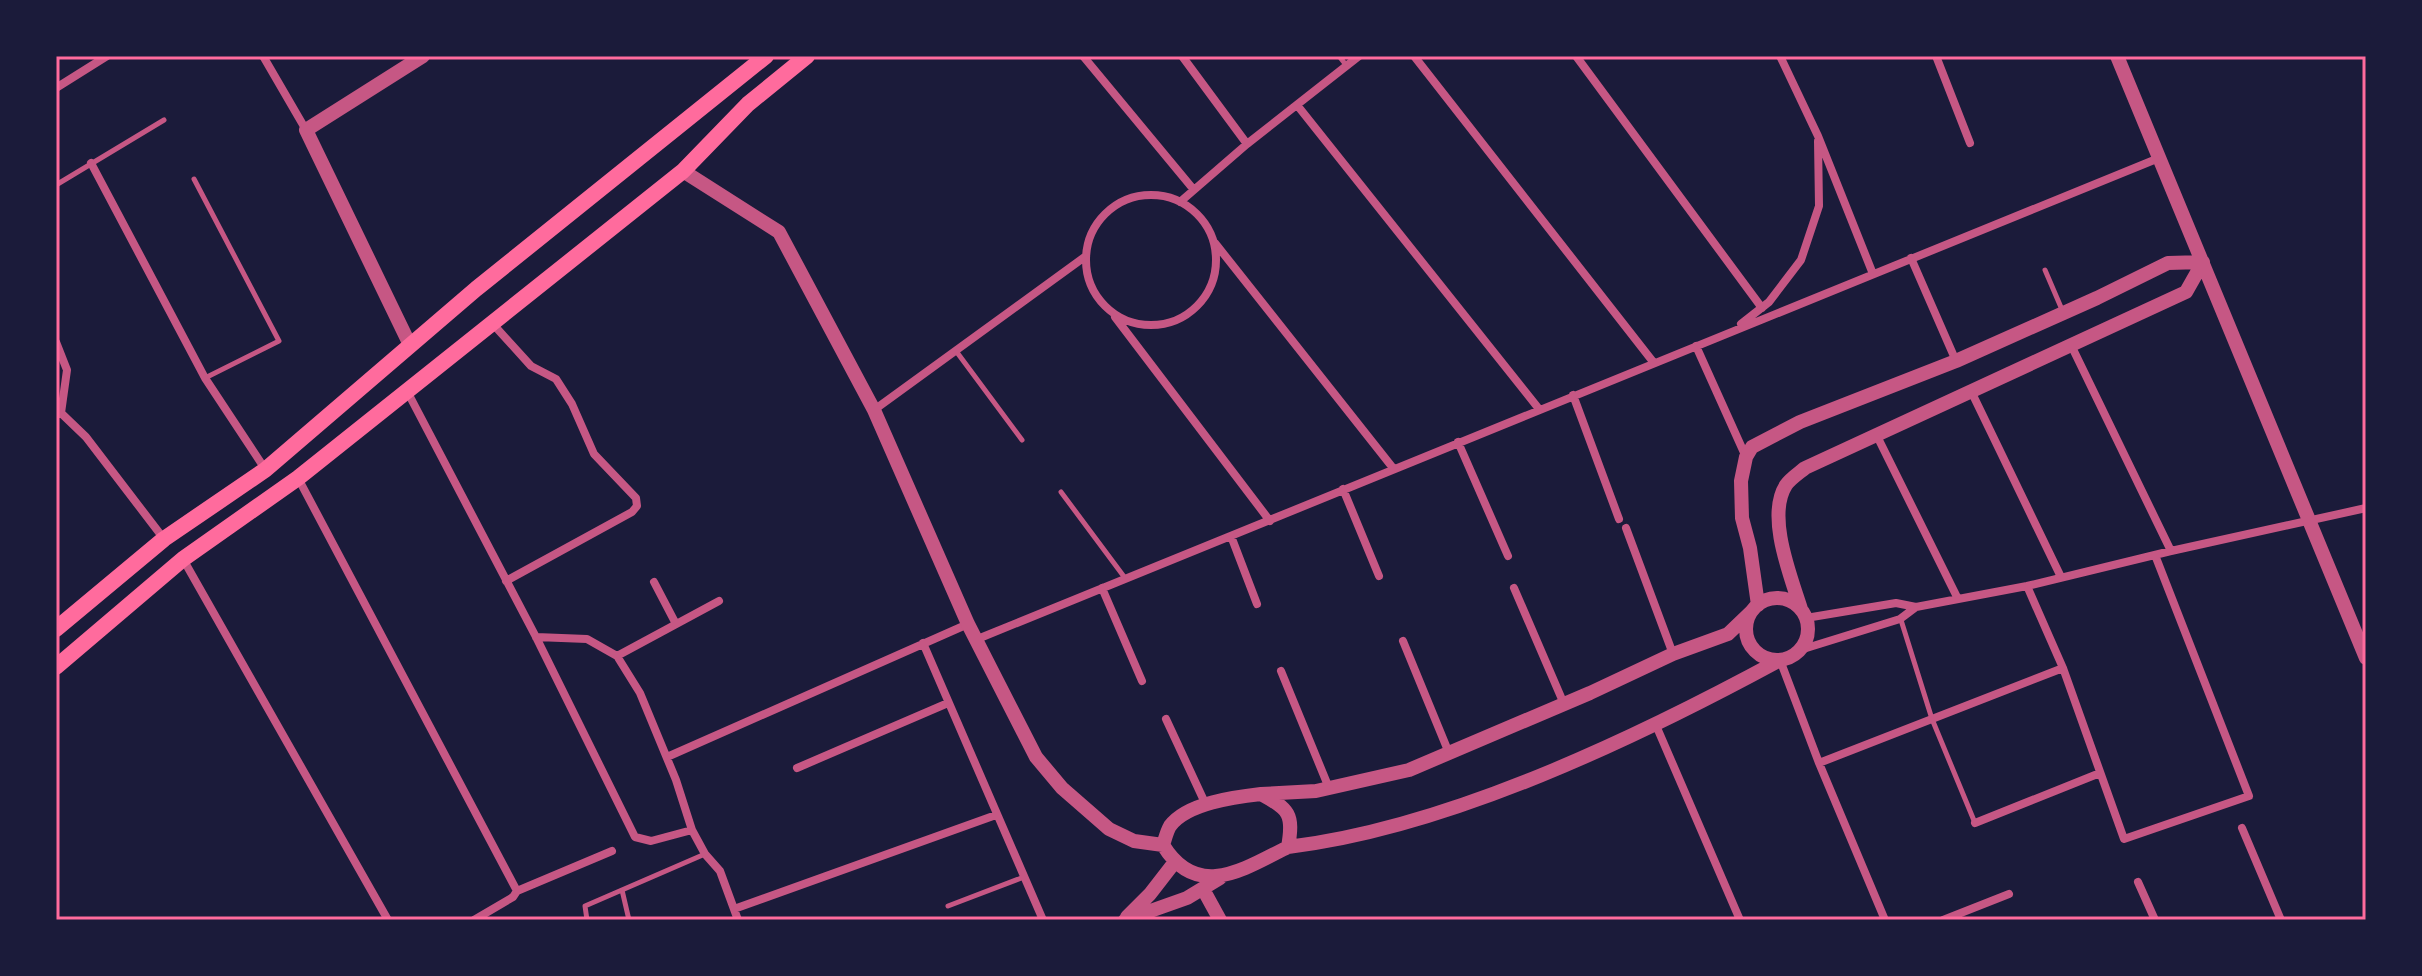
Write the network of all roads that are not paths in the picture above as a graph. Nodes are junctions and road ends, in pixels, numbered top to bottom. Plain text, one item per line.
1 (107, 56) edge
2 (263, 56) edge
3 (423, 56) edge
4 (766, 56) edge
5 (807, 56) edge
6 (1083, 56) edge
7 (1182, 56) edge
8 (1339, 56) edge
9 (1359, 56) edge
10 (1414, 56) edge
11 (1576, 56) edge
12 (1780, 56) edge
13 (1936, 56) edge
14 (2117, 56) edge
15 (1347, 66) junction
16 (56, 88) edge
17 (1297, 105) junction
18 (164, 120) dead end
19 (306, 130) junction
20 (1818, 136) junction
21 (1970, 143) dead end
22 (1247, 144) junction
23 (2159, 158) junction
24 (91, 163) junction
25 (683, 171) junction
26 (194, 179) dead end
27 (56, 185) edge
28 (1194, 190) junction
29 (1180, 202) junction
30 (1214, 243) junction
31 (1086, 256) junction
32 (1911, 258) junction
33 (2203, 262) junction
34 (2045, 270) dead end
35 (1873, 274) junction
36 (1762, 308) junction
37 (1111, 311) junction
38 (2064, 313) junction
39 (492, 322) junction
40 (1732, 331) junction
41 (56, 342) edge
42 (410, 345) junction
43 (2071, 345) junction
44 (1696, 346) junction
45 (955, 351) junction
46 (1956, 361) junction
47 (1654, 363) junction
48 (205, 378) junction
49 (407, 391) junction
50 (1971, 391) junction
51 (1573, 395) junction
52 (1539, 409) junction
53 (874, 410) junction
54 (59, 414) edge
55 (330, 415) junction
56 (1876, 434) junction
57 (1022, 440) dead end
58 (1458, 442) junction
59 (325, 457) junction
60 (1746, 457) junction
61 (1393, 468) junction
62 (265, 470) junction
63 (298, 478) junction
64 (1343, 489) junction
65 (1061, 492) dead end
66 (2366, 508) edge
67 (246, 515) junction
68 (1619, 519) dead end
69 (1270, 521) junction
70 (2309, 521) junction
71 (1626, 528) dead end
72 (1231, 536) junction
73 (164, 539) junction
74 (2171, 551) junction
75 (2155, 555) junction
76 (1508, 556) dead end
77 (183, 559) junction
78 (1379, 576) dead end
79 (2061, 577) junction
80 (1125, 578) junction
81 (506, 581) junction
82 (654, 582) dead end
83 (2027, 586) junction
84 (1102, 588) junction
85 (1514, 588) dead end
86 (1957, 597) junction
87 (719, 601) dead end
88 (1257, 604) dead end
89 (1916, 607) junction
90 (1755, 609) junction
91 (1803, 614) junction
92 (1900, 619) junction
93 (676, 624) junction
94 (968, 624) junction
95 (56, 629) edge
96 (536, 637) junction
97 (975, 640) junction
98 (1403, 641) dead end
99 (923, 643) junction
100 (1800, 650) junction
101 (1673, 654) junction
102 (617, 656) junction
103 (2366, 658) edge
104 (1780, 660) junction
105 (56, 667) edge
106 (2063, 668) junction
107 (1281, 671) dead end
108 (1142, 681) dead end
109 (948, 703) junction
110 (1564, 704) junction
111 (1166, 719) dead end
112 (1932, 719) junction
113 (1655, 723) junction
114 (1449, 753) junction
115 (667, 757) junction
116 (1819, 763) junction
117 (797, 768) dead end
118 (2100, 773) junction
119 (1329, 788) junction
120 (1261, 794) junction
121 (1206, 806) junction
122 (996, 815) junction
123 (1975, 823) joint
124 (2242, 828) dead end
125 (692, 830) junction
126 (1163, 845) junction
127 (1288, 847) junction
128 (612, 851) dead end
129 (705, 854) junction
130 (1174, 863) junction
131 (1225, 875) junction
132 (1024, 877) junction
133 (2138, 882) dead end
134 (1203, 889) junction
135 (622, 890) junction
136 (517, 891) junction
137 (2009, 894) dead end
138 (948, 906) dead end
139 (734, 909) junction
140 (388, 920) edge
141 (474, 920) edge
142 (587, 920) edge
143 (629, 920) edge
144 (738, 920) edge
145 (1043, 920) edge
146 (1125, 920) edge
147 (1220, 920) edge
148 (1740, 920) edge
149 (1885, 920) edge
150 (1943, 920) edge
151 (2155, 920) edge
152 (2281, 920) edge

1 - 16 street
2 - 19 street
3 - 19 street
4 - 42 main road
5 - 25 main road
6 - 28 street
7 - 22 street
8 - 15 lane
9 - 15 street
10 - 47 street
11 - 36 street
12 - 20 street
13 - 21 street
14 - 23 street
15 - 17 street
17 - 22 street
17 - 52 street
18 - 24 lane
19 - 42 street
20 - 35 street
20 - 36 street
22 - 28 street
23 - 32 street
23 - 33 street
24 - 27 lane
24 - 48 street
25 - 39 main road
25 - 53 street
26 - 48 lane
28 - 29 street
29 - 30 street
29 - 31 street
30 - 37 street
30 - 61 street
31 - 37 street
31 - 45 street
32 - 35 street
32 - 46 street
33 - 38 street
33 - 43 street
33 - 70 street
34 - 38 lane
35 - 40 street
36 - 40 street
37 - 69 street
38 - 46 street
39 - 49 main road
39 - 81 street
40 - 44 street
41 - 54 street
42 - 55 main road
43 - 50 street
43 - 74 street
44 - 47 street
44 - 60 street
45 - 53 street
45 - 57 lane
46 - 60 street
47 - 51 street
48 - 62 street
49 - 59 main road
49 - 81 street
50 - 56 street
50 - 79 street
51 - 52 street
51 - 68 street
52 - 58 street
53 - 94 street
54 - 73 street
55 - 59 main road
55 - 62 main road
56 - 86 street
56 - 91 street
58 - 61 street
58 - 76 street
59 - 63 main road
60 - 90 street
61 - 64 street
62 - 67 main road
62 - 73 main road
63 - 67 main road
63 - 136 street
64 - 69 street
64 - 78 street
65 - 80 lane
66 - 70 street
67 - 77 main road
69 - 72 street
70 - 74 street
70 - 103 street
71 - 101 street
72 - 80 street
72 - 88 street
73 - 95 main road
74 - 75 street
75 - 79 street
75 - 118 street
77 - 105 main road
77 - 140 street
79 - 83 street
80 - 84 street
81 - 96 street
82 - 93 street
83 - 86 street
83 - 106 street
84 - 97 street
84 - 108 street
85 - 110 street
86 - 89 street
87 - 93 street
89 - 91 street
89 - 92 street
90 - 91 street
90 - 101 street
90 - 104 street
91 - 100 street
92 - 100 street
92 - 112 lane
93 - 102 street
94 - 97 street
94 - 99 street
96 - 102 street
96 - 125 street
97 - 126 street
98 - 114 street
99 - 109 street
99 - 115 street
100 - 104 street
101 - 110 street
102 - 115 street
104 - 113 street
104 - 116 street
106 - 112 street
106 - 118 street
107 - 119 street
109 - 117 street
109 - 122 street
110 - 114 street
111 - 121 street
112 - 116 street
112 - 123 lane
113 - 127 street
113 - 148 street
114 - 119 street
115 - 125 street
116 - 149 street
118 - 123 street
119 - 120 street
120 - 121 street
120 - 127 street
121 - 126 street
122 - 132 street
122 - 139 street
124 - 152 street
125 - 129 street
126 - 130 street
127 - 131 street
128 - 136 street
129 - 135 lane
129 - 139 street
130 - 131 street
130 - 146 street
131 - 134 street
132 - 138 lane
132 - 145 street
133 - 151 street
134 - 146 street
134 - 147 street
135 - 142 lane
135 - 143 lane
136 - 141 street
137 - 150 street
139 - 144 street

